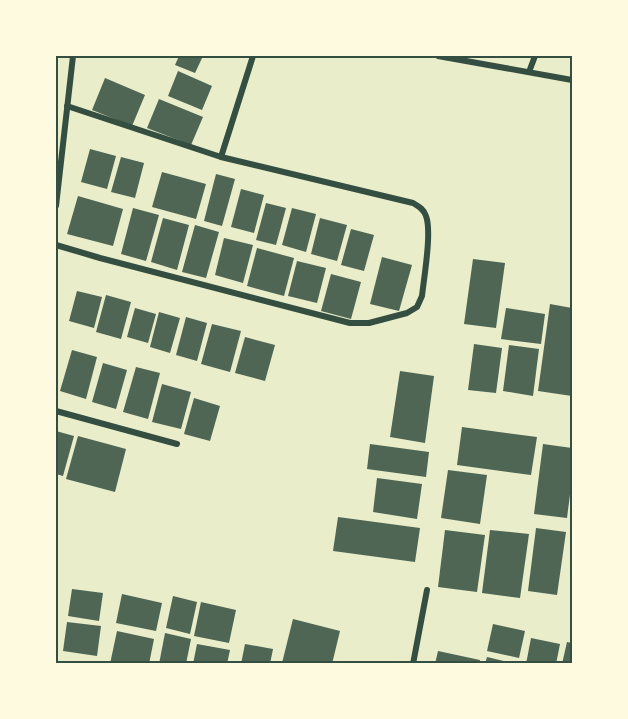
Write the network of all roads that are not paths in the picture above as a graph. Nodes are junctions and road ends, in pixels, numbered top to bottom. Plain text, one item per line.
1 (73, 56) edge
2 (253, 56) edge
3 (438, 56) edge
4 (535, 56) edge
5 (529, 72) junction
6 (573, 80) edge
7 (67, 106) junction
8 (221, 157) junction
9 (56, 206) edge
10 (56, 245) edge
11 (56, 411) edge
12 (177, 444) dead end
13 (426, 590) dead end
14 (412, 663) edge

1 - 7 street
2 - 8 street
3 - 5 street
4 - 5 street
5 - 6 street
7 - 8 street
7 - 9 street
8 - 10 street
11 - 12 street
13 - 14 street

